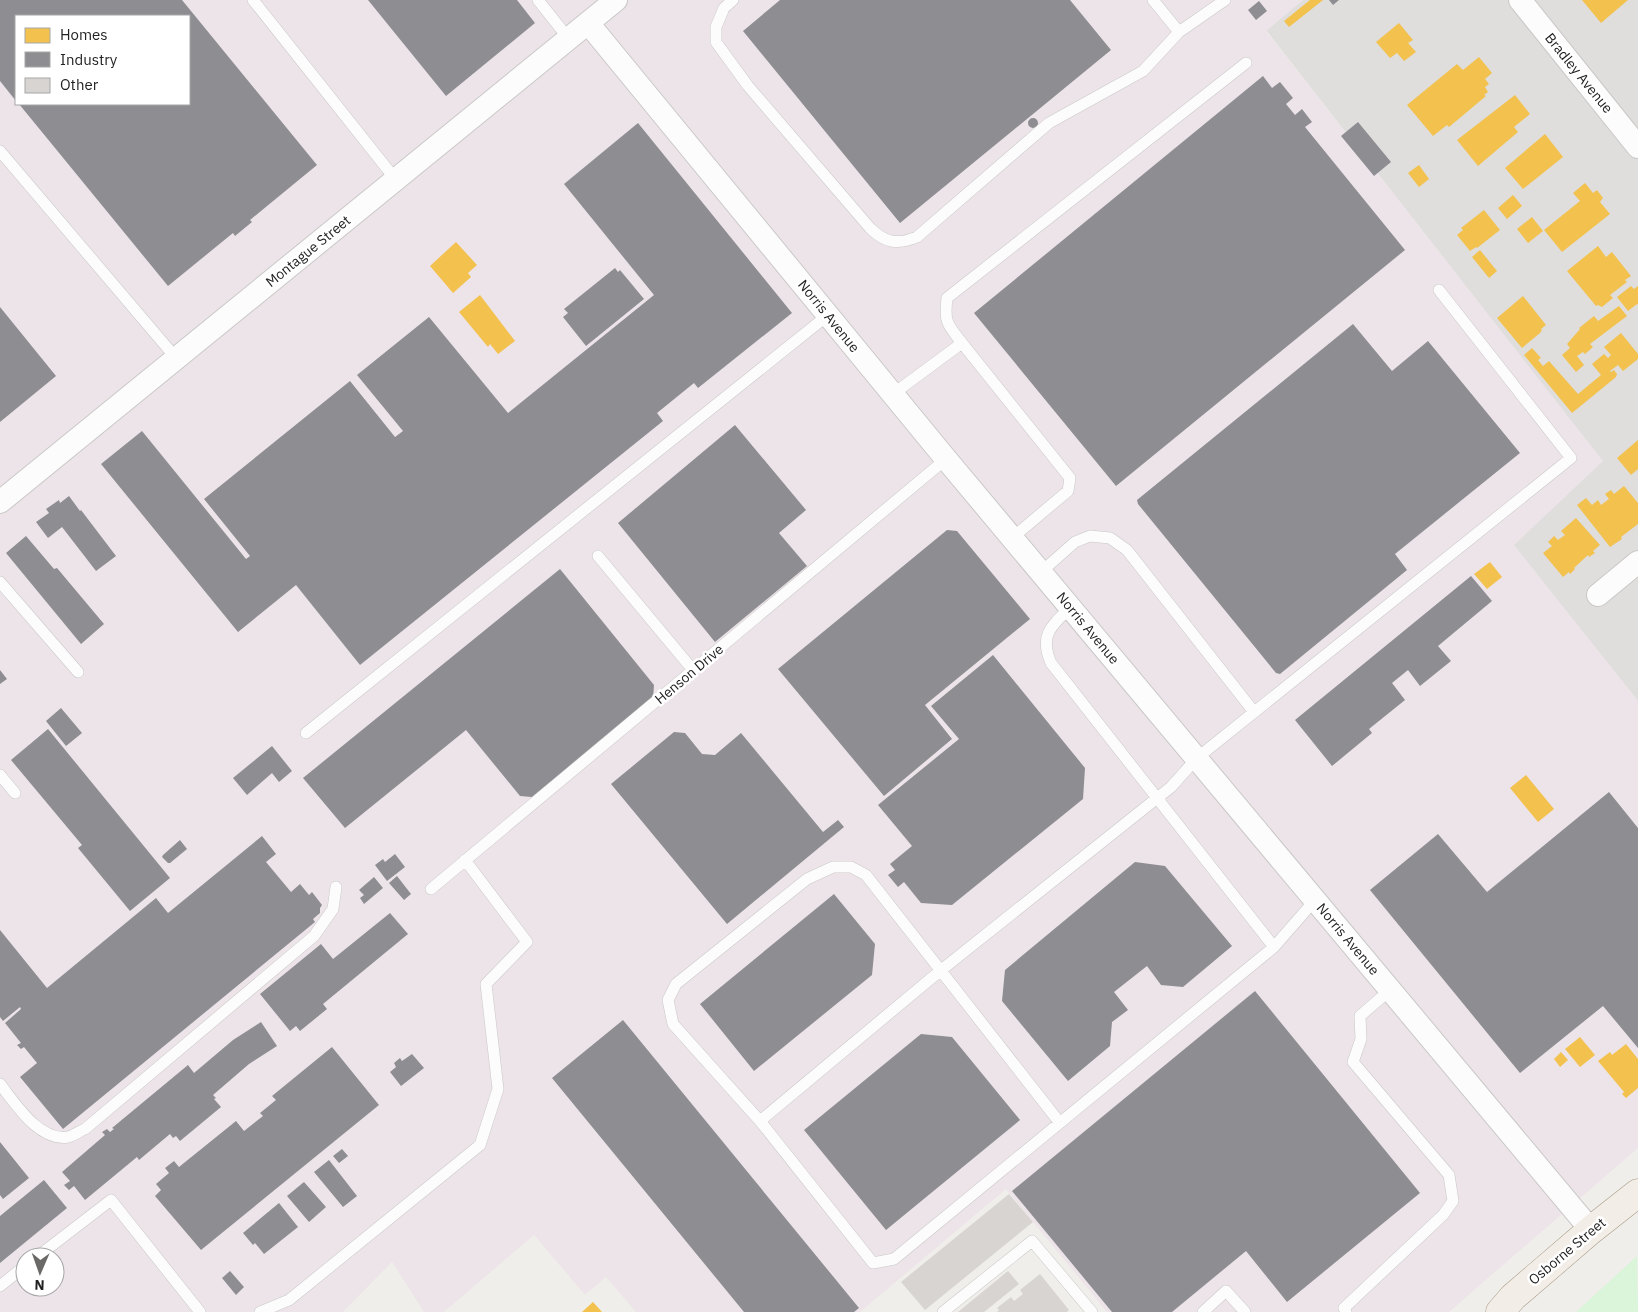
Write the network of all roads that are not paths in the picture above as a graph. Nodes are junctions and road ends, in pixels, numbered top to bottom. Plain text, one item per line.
1 (253, 0) edge
2 (538, 0) edge
3 (616, 0) edge
4 (733, 0) edge
5 (1153, 0) edge
6 (1225, 0) edge
7 (1520, 0) edge
8 (588, 23) junction
9 (1179, 32) junction
10 (569, 39) junction
11 (1246, 63) dead end
12 (1638, 146) edge
13 (0, 151) edge
14 (396, 180) junction
15 (1440, 290) dead end
16 (828, 315) junction
17 (962, 343) junction
18 (176, 358) junction
19 (893, 394) junction
20 (946, 459) junction
21 (0, 502) edge
22 (1012, 538) junction
23 (598, 556) dead end
24 (1638, 562) edge
25 (1041, 572) junction
26 (0, 582) edge
27 (1598, 595) dead end
28 (1071, 608) junction
29 (693, 670) junction
30 (78, 672) dead end
31 (1254, 712) junction
32 (306, 733) dead end
33 (1197, 758) junction
34 (0, 775) edge
35 (15, 793) dead end
36 (1157, 797) junction
37 (465, 860) junction
38 (336, 887) dead end
39 (431, 889) dead end
40 (1315, 900) junction
41 (1274, 947) junction
42 (940, 971) junction
43 (1390, 990) junction
44 (0, 1084) edge
45 (760, 1121) junction
46 (1060, 1123) junction
47 (1638, 1193) edge
48 (1591, 1230) junction
49 (50, 1247) edge
50 (15, 1274) edge
51 (0, 1286) edge
52 (200, 1312) edge
53 (260, 1312) edge
54 (943, 1312) edge
55 (1092, 1312) edge
56 (1203, 1312) edge
57 (1244, 1312) edge
58 (1346, 1312) edge
59 (1500, 1312) edge

1 - 14 lane
2 - 10 lane
3 - 8 street, Montague Street
4 - 9 lane
5 - 9 lane
6 - 9 lane
7 - 12 street, Bradley Avenue
8 - 10 street, Montague Street
8 - 16 street, Norris Avenue
10 - 14 street, Montague Street
11 - 17 lane
13 - 18 lane
14 - 18 street, Montague Street
15 - 31 lane
16 - 19 street, Norris Avenue
16 - 32 lane
17 - 19 lane
17 - 22 lane
18 - 21 street, Montague Street
19 - 20 street, Norris Avenue
20 - 22 street, Norris Avenue
20 - 29 lane, Henson Drive
22 - 25 street, Norris Avenue
23 - 29 lane
24 - 27 street
25 - 28 street, Norris Avenue
25 - 31 lane
26 - 30 lane
28 - 33 street, Norris Avenue
28 - 36 lane
29 - 37 lane, Henson Drive
31 - 33 lane
33 - 36 lane
33 - 40 street, Norris Avenue
34 - 35 lane
36 - 41 lane
36 - 42 lane
37 - 39 lane, Henson Drive
37 - 53 lane
38 - 44 lane
40 - 41 lane
40 - 43 street, Norris Avenue
41 - 46 lane
42 - 45 lane
42 - 45 lane
42 - 46 lane
43 - 48 street, Norris Avenue
43 - 58 lane
45 - 46 lane
47 - 48 main road, Osborne Street
48 - 59 main road, Osborne Street
49 - 52 lane
50 - 51 lane
54 - 55 lane
56 - 57 lane

